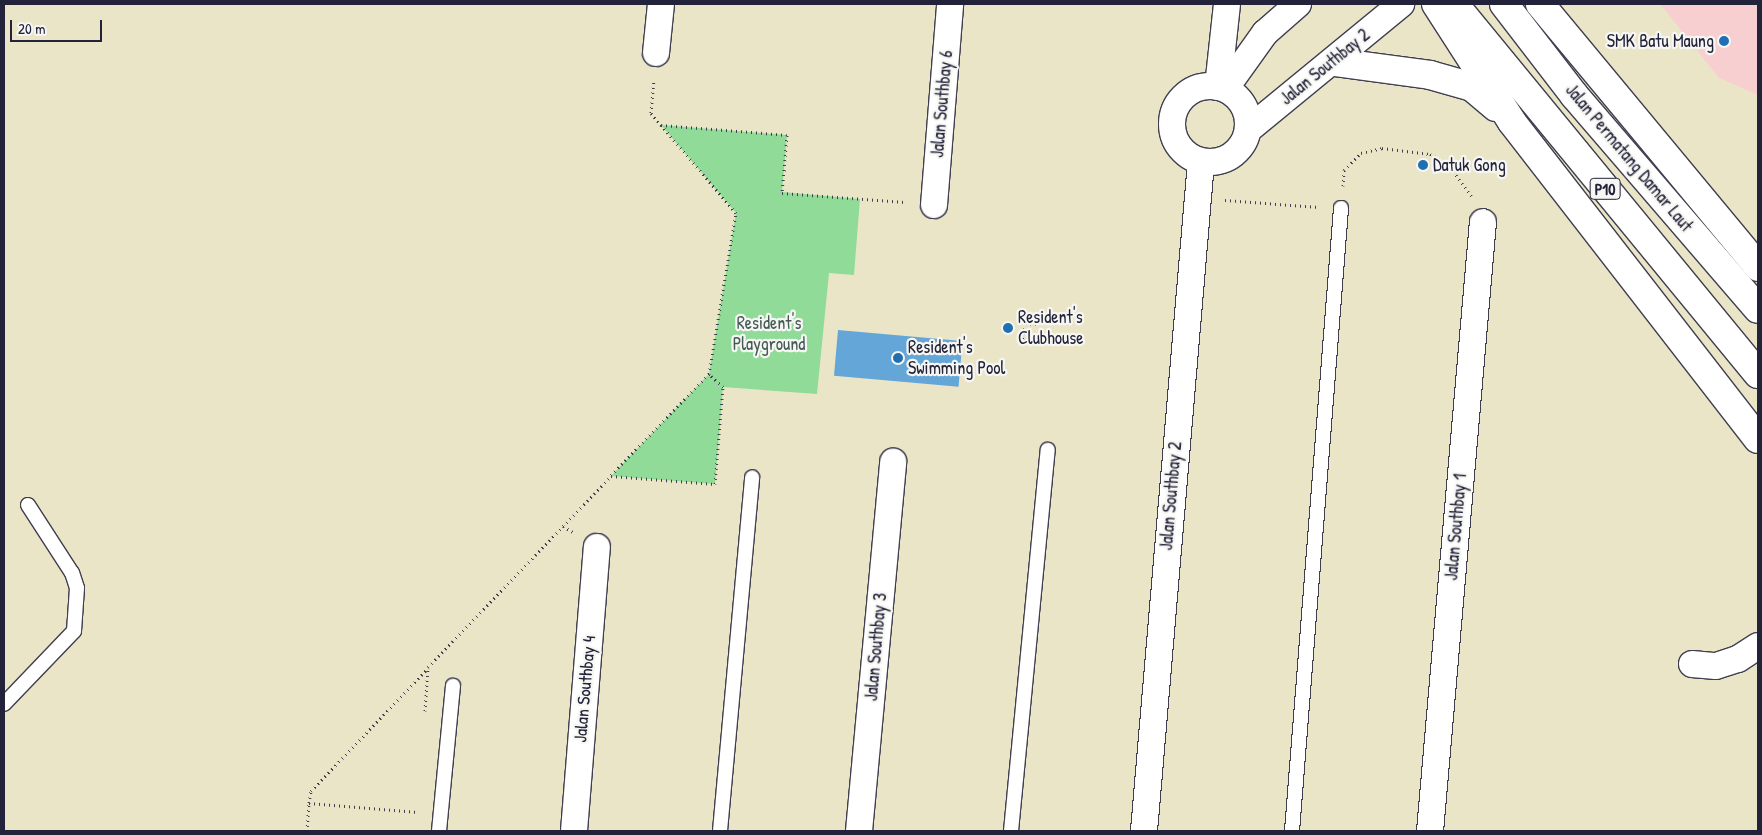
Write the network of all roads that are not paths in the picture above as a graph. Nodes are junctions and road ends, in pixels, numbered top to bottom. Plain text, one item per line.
1 (661, 4) edge
2 (950, 4) edge
3 (1227, 4) edge
4 (1298, 4) edge
5 (1401, 4) edge
6 (1436, 4) edge
7 (1454, 4) edge
8 (1504, 4) edge
9 (1540, 4) edge
10 (656, 53) road end
11 (1334, 62) junction
12 (1222, 88) junction
13 (1512, 122) junction
14 (1248, 129) junction
15 (1201, 162) junction
16 (934, 205) road end
17 (1340, 208) road end
18 (1483, 222) road end
19 (1758, 267) edge
20 (1758, 309) edge
21 (1758, 374) edge
22 (1758, 439) edge
23 (1048, 450) dead end
24 (893, 462) dead end
25 (752, 477) dead end
26 (28, 505) dead end
27 (597, 547) dead end
28 (1758, 646) edge
29 (1692, 664) dead end
30 (453, 686) dead end
31 (4, 704) edge
32 (439, 831) edge
33 (574, 831) edge
34 (720, 831) edge
35 (859, 831) edge
36 (1011, 831) edge
37 (1144, 831) edge
38 (1292, 831) edge
39 (1430, 831) edge

1 - 10 street
2 - 16 street, Jalan Southbay 6
3 - 12 street
4 - 12 street
5 - 11 street, Jalan Southbay 2
6 - 13 main road
7 - 21 main road, P10
8 - 20 main road, Jalan Permatang Damar Laut / P10
9 - 19 main road
11 - 13 main road
11 - 14 street, Jalan Southbay 2
12 - 14 street
12 - 15 street
13 - 22 main road
14 - 15 street, Jalan Southbay 2
15 - 37 street, Jalan Southbay 2
17 - 38 lane
18 - 39 street, Jalan Southbay 1
23 - 36 lane
24 - 35 street, Jalan Southbay 3
25 - 34 lane
26 - 31 lane
27 - 33 street, Jalan Southbay 4
28 - 29 street
30 - 32 lane

